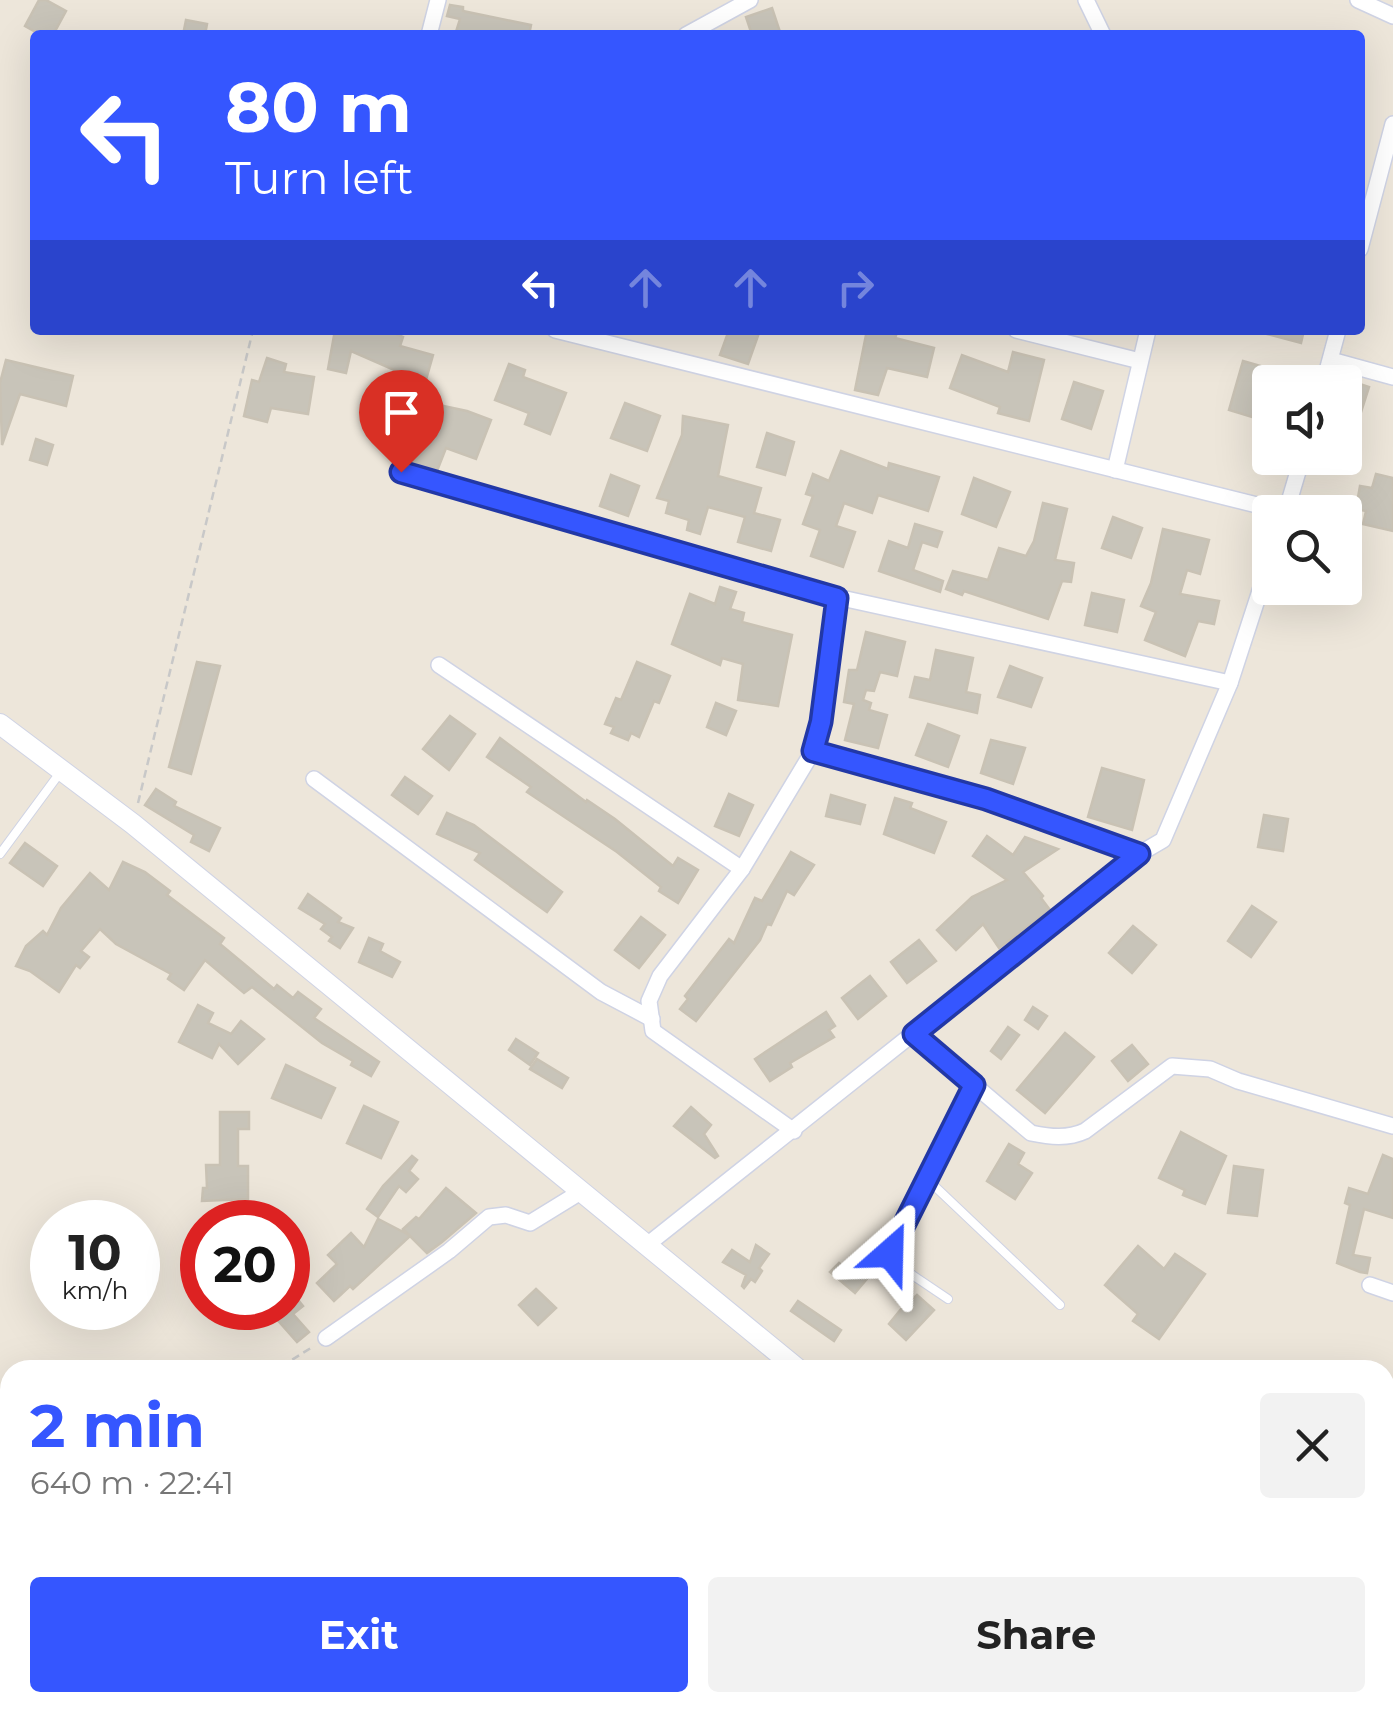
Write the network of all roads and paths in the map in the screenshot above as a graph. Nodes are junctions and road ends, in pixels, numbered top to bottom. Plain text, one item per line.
1 (438, 0) edge
2 (750, 0) edge
3 (1086, 0) edge
4 (1358, 0) edge
5 (1393, 16) edge
6 (429, 30) edge
7 (695, 30) edge
8 (1101, 30) edge
9 (1393, 124) edge
10 (1365, 229) edge
11 (253, 335) edge
12 (575, 335) edge
13 (1036, 335) edge
14 (1147, 335) edge
15 (1337, 335) edge
16 (1330, 360) junction
17 (1140, 361) junction
18 (1329, 365) edge
19 (1393, 377) edge
20 (1115, 470) junction
21 (401, 472) dead end
22 (1252, 504) edge
23 (837, 598) junction
24 (1255, 605) edge
25 (439, 665) dead end
26 (1230, 682) junction
27 (0, 724) edge
28 (813, 751) junction
29 (62, 770) junction
30 (314, 780) dead end
31 (133, 824) junction
32 (0, 854) edge
33 (1139, 854) junction
34 (742, 869) junction
35 (652, 1019) junction
36 (914, 1034) junction
37 (974, 1085) junction
38 (1393, 1126) edge
39 (794, 1130) junction
40 (926, 1178) junction
41 (582, 1191) junction
42 (647, 1244) junction
43 (1370, 1285) dead end
44 (1393, 1293) edge
45 (948, 1299) dead end
46 (1060, 1304) dead end
47 (326, 1338) joint
48 (292, 1360) edge
49 (787, 1360) edge

1 - 6 street
2 - 7 street
3 - 8 street
4 - 5 street
9 - 10 street
11 - 31 path
12 - 20 street
13 - 17 street
14 - 17 street
15 - 16 street
16 - 18 street
16 - 19 street
17 - 20 street
20 - 22 street
21 - 23 street
23 - 26 street
23 - 28 street
24 - 26 street
25 - 34 street
26 - 33 street
27 - 29 main road
28 - 33 street
28 - 34 street
29 - 31 main road
29 - 32 lane
30 - 35 street
31 - 41 main road
33 - 36 street
34 - 35 street
35 - 39 street
36 - 37 street
36 - 39 street
37 - 38 street
37 - 40 lane
39 - 42 street
40 - 45 lane
40 - 46 lane
41 - 42 main road
41 - 47 street
42 - 49 main road
43 - 44 street
47 - 48 path

